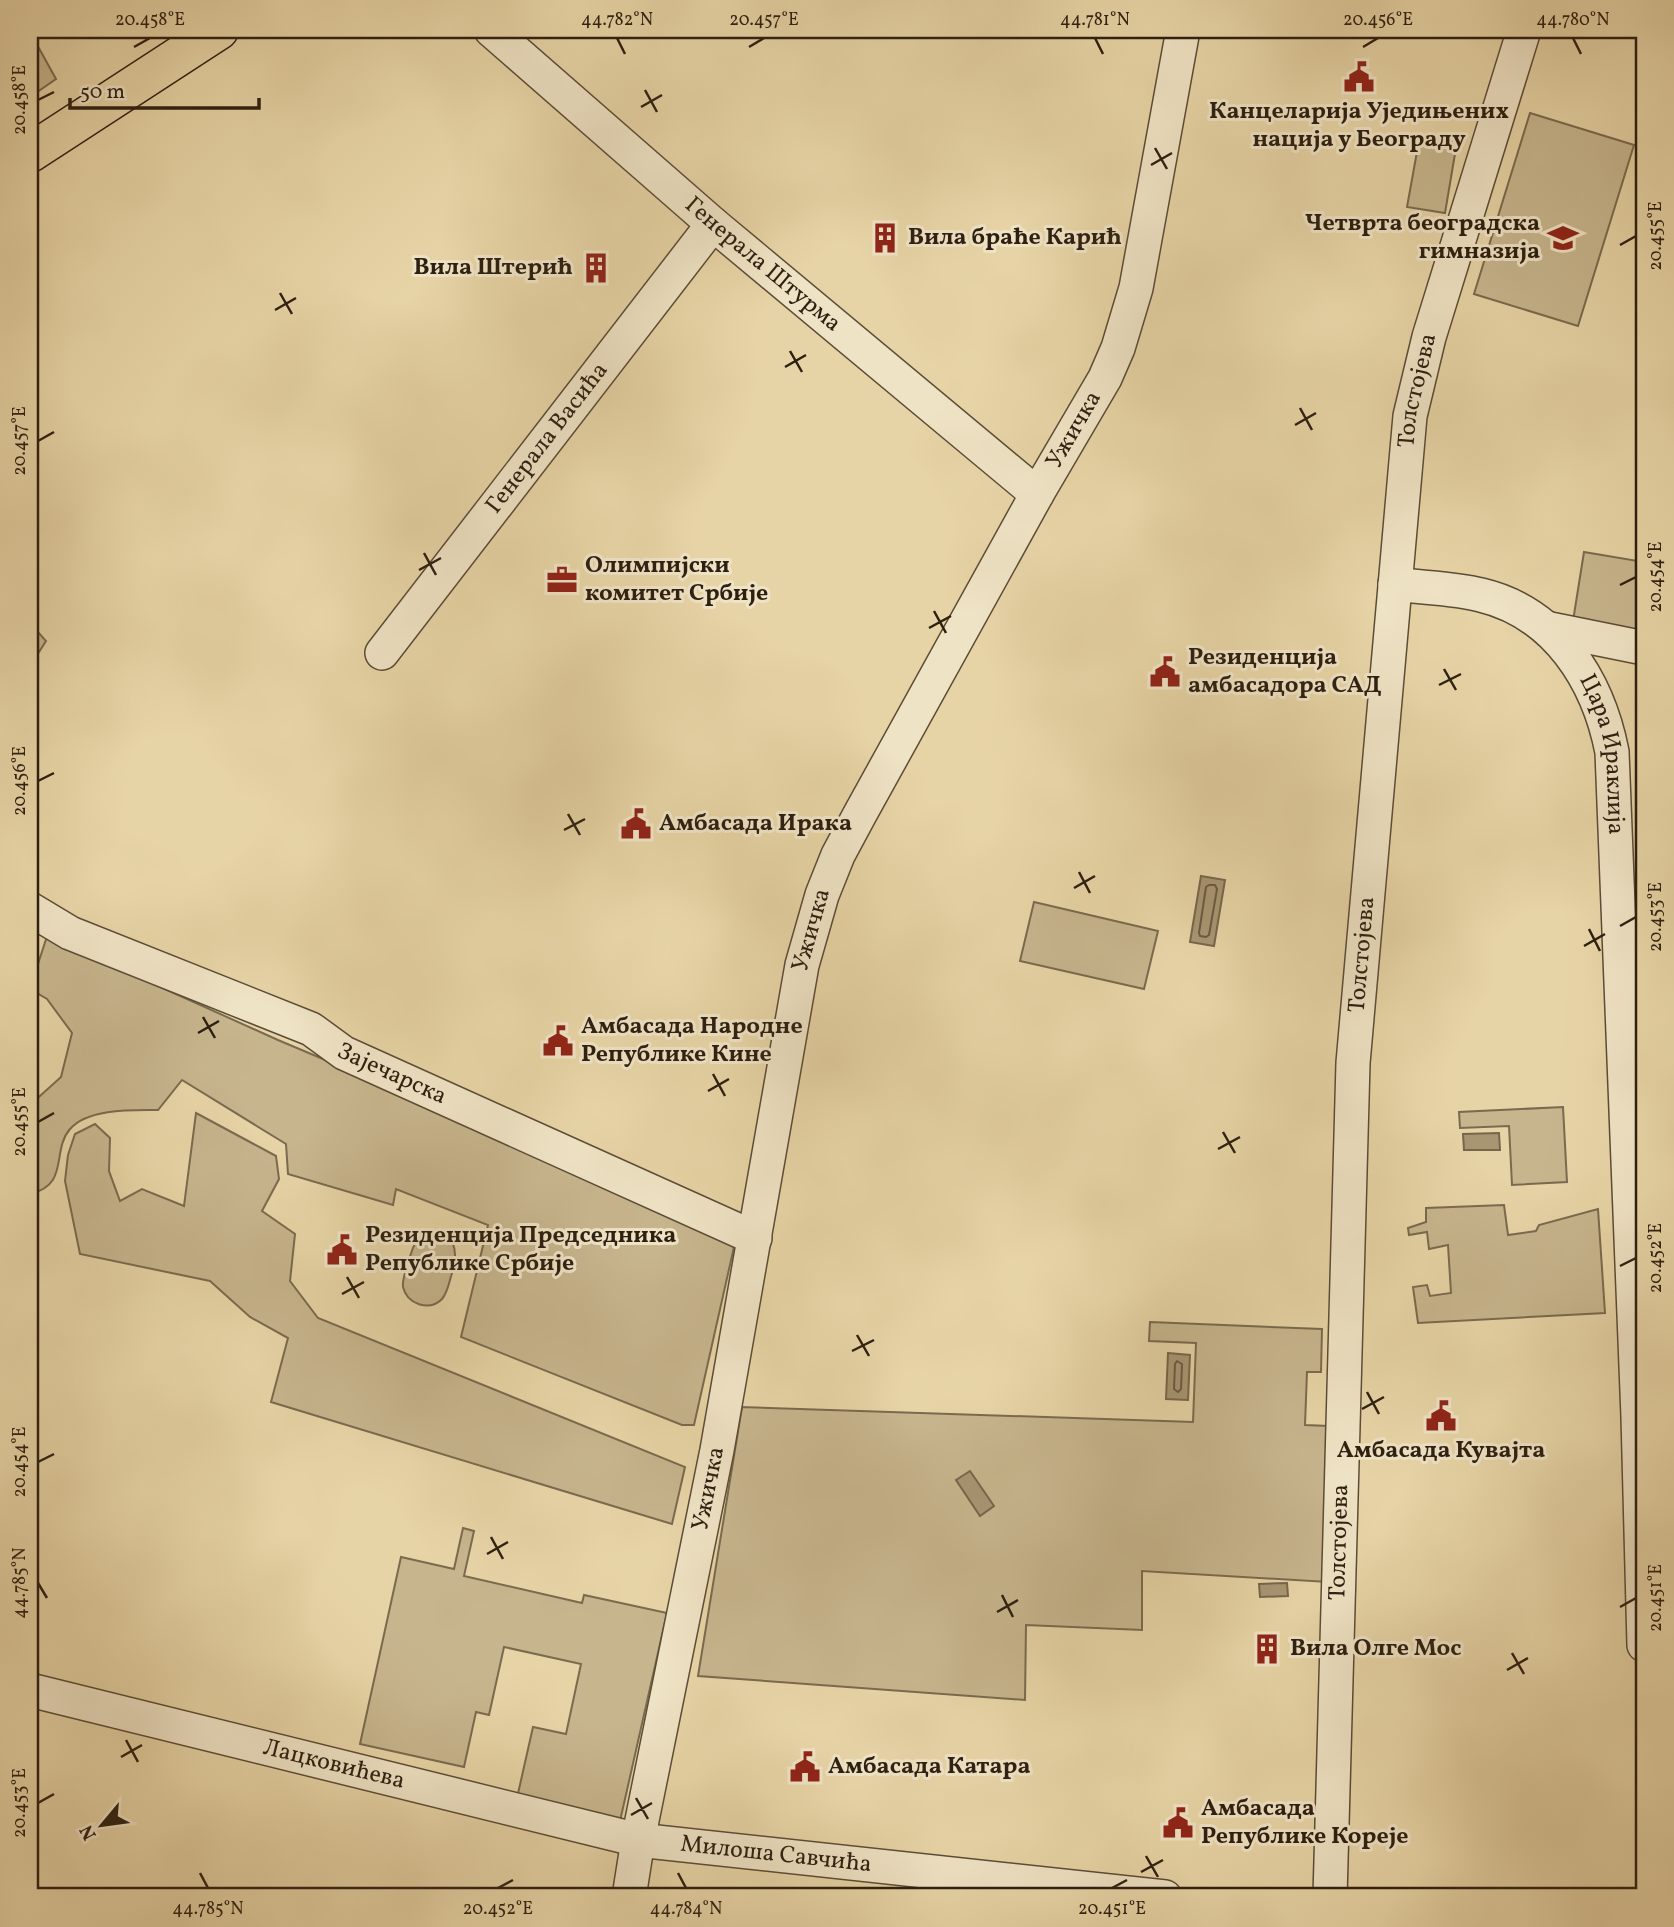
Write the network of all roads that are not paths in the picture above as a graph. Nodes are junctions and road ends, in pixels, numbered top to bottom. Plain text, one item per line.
1 (219, 30) edge
2 (491, 30) edge
3 (1183, 30) edge
4 (1524, 30) edge
5 (30, 153) edge
6 (713, 224) junction
7 (1037, 494) junction
8 (1395, 584) junction
9 (1550, 629) junction
10 (1644, 648) edge
11 (382, 653) dead end
12 (30, 909) edge
13 (755, 1238) junction
14 (1644, 1645) edge
15 (30, 1690) edge
16 (638, 1840) junction
17 (629, 1897) edge
18 (1165, 1897) edge
19 (1330, 1897) edge

1 - 5 main road
2 - 6 street, Генерала Штурма
3 - 7 street, Ужичка
4 - 8 street, Толстојева
6 - 7 street, Генерала Штурма
6 - 11 street, Генерала Васића
7 - 13 street, Ужичка
8 - 9 street, Цара Ираклија
8 - 19 street, Толстојева
9 - 10 street
9 - 14 street, Цара Ираклија
12 - 13 street, Зајечарска
13 - 16 street, Ужичка
15 - 16 street, Лацковићева
16 - 17 street, Ужичка
16 - 18 street, Милоша Савчића

